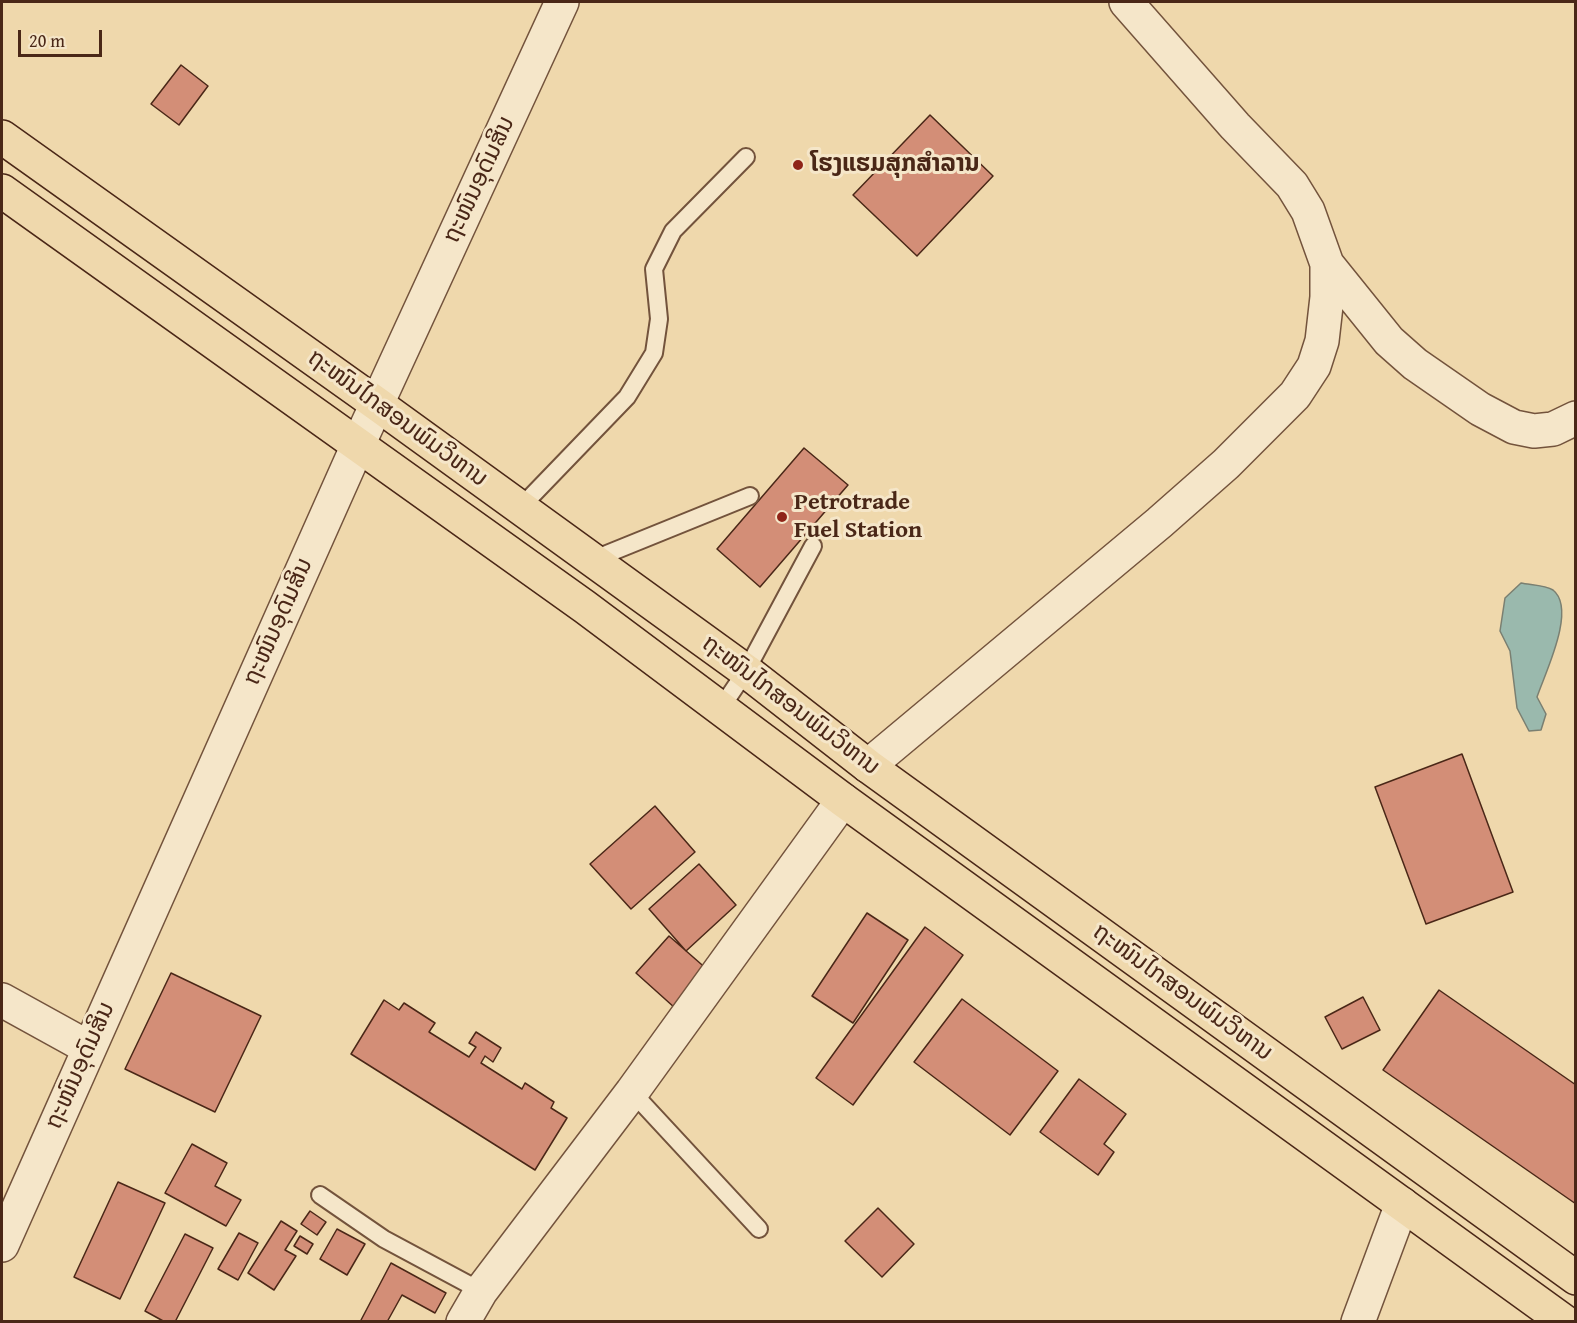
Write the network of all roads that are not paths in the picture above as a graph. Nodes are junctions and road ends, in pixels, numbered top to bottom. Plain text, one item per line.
1 (562, 2) edge
2 (1126, 2) edge
3 (2, 137) edge
4 (746, 157) dead end
5 (2, 191) edge
6 (1327, 264) junction
7 (377, 404) junction
8 (1575, 418) edge
9 (358, 444) junction
10 (750, 496) dead end
11 (520, 508) junction
12 (813, 546) dead end
13 (592, 560) junction
14 (746, 671) junction
15 (721, 708) junction
16 (868, 766) junction
17 (843, 800) junction
18 (2, 1000) edge
19 (89, 1048) junction
20 (632, 1092) junction
21 (320, 1195) dead end
22 (1402, 1204) junction
23 (759, 1229) dead end
24 (2, 1245) edge
25 (1575, 1278) edge
26 (481, 1291) junction
27 (463, 1322) edge
28 (1358, 1322) edge
29 (1565, 1322) edge

1 - 7 street, ຖະໜົນອຸດົມສິນ
2 - 6 street
3 - 7 highway, ຖະໜົນໄກສອນພົມວິຫານ
4 - 11 lane
5 - 9 highway, ຖະໜົນໄກສອນພົມວິຫານ
6 - 8 street
6 - 16 street
7 - 9 street, ຖະໜົນອຸດົມສິນ
7 - 11 highway, ຖະໜົນໄກສອນພົມວິຫານ
9 - 15 highway, ຖະໜົນໄກສອນພົມວິຫານ
9 - 19 street, ຖະໜົນອຸດົມສິນ
10 - 13 lane
11 - 13 highway, ຖະໜົນໄກສອນພົມວິຫານ
12 - 14 lane
13 - 14 highway, ຖະໜົນໄກສອນພົມວິຫານ
14 - 15 lane
14 - 16 highway, ຖະໜົນໄກສອນພົມວິຫານ
15 - 17 highway, ຖະໜົນໄກສອນພົມວິຫານ
16 - 25 highway, ຖະໜົນໄກສອນພົມວິຫານ
17 - 20 street
17 - 22 highway, ຖະໜົນໄກສອນພົມວິຫານ
18 - 19 street
19 - 24 street, ຖະໜົນອຸດົມສິນ
20 - 23 lane
20 - 26 street
21 - 26 lane
22 - 28 street
22 - 29 highway, ຖະໜົນໄກສອນພົມວິຫານ
26 - 27 street

